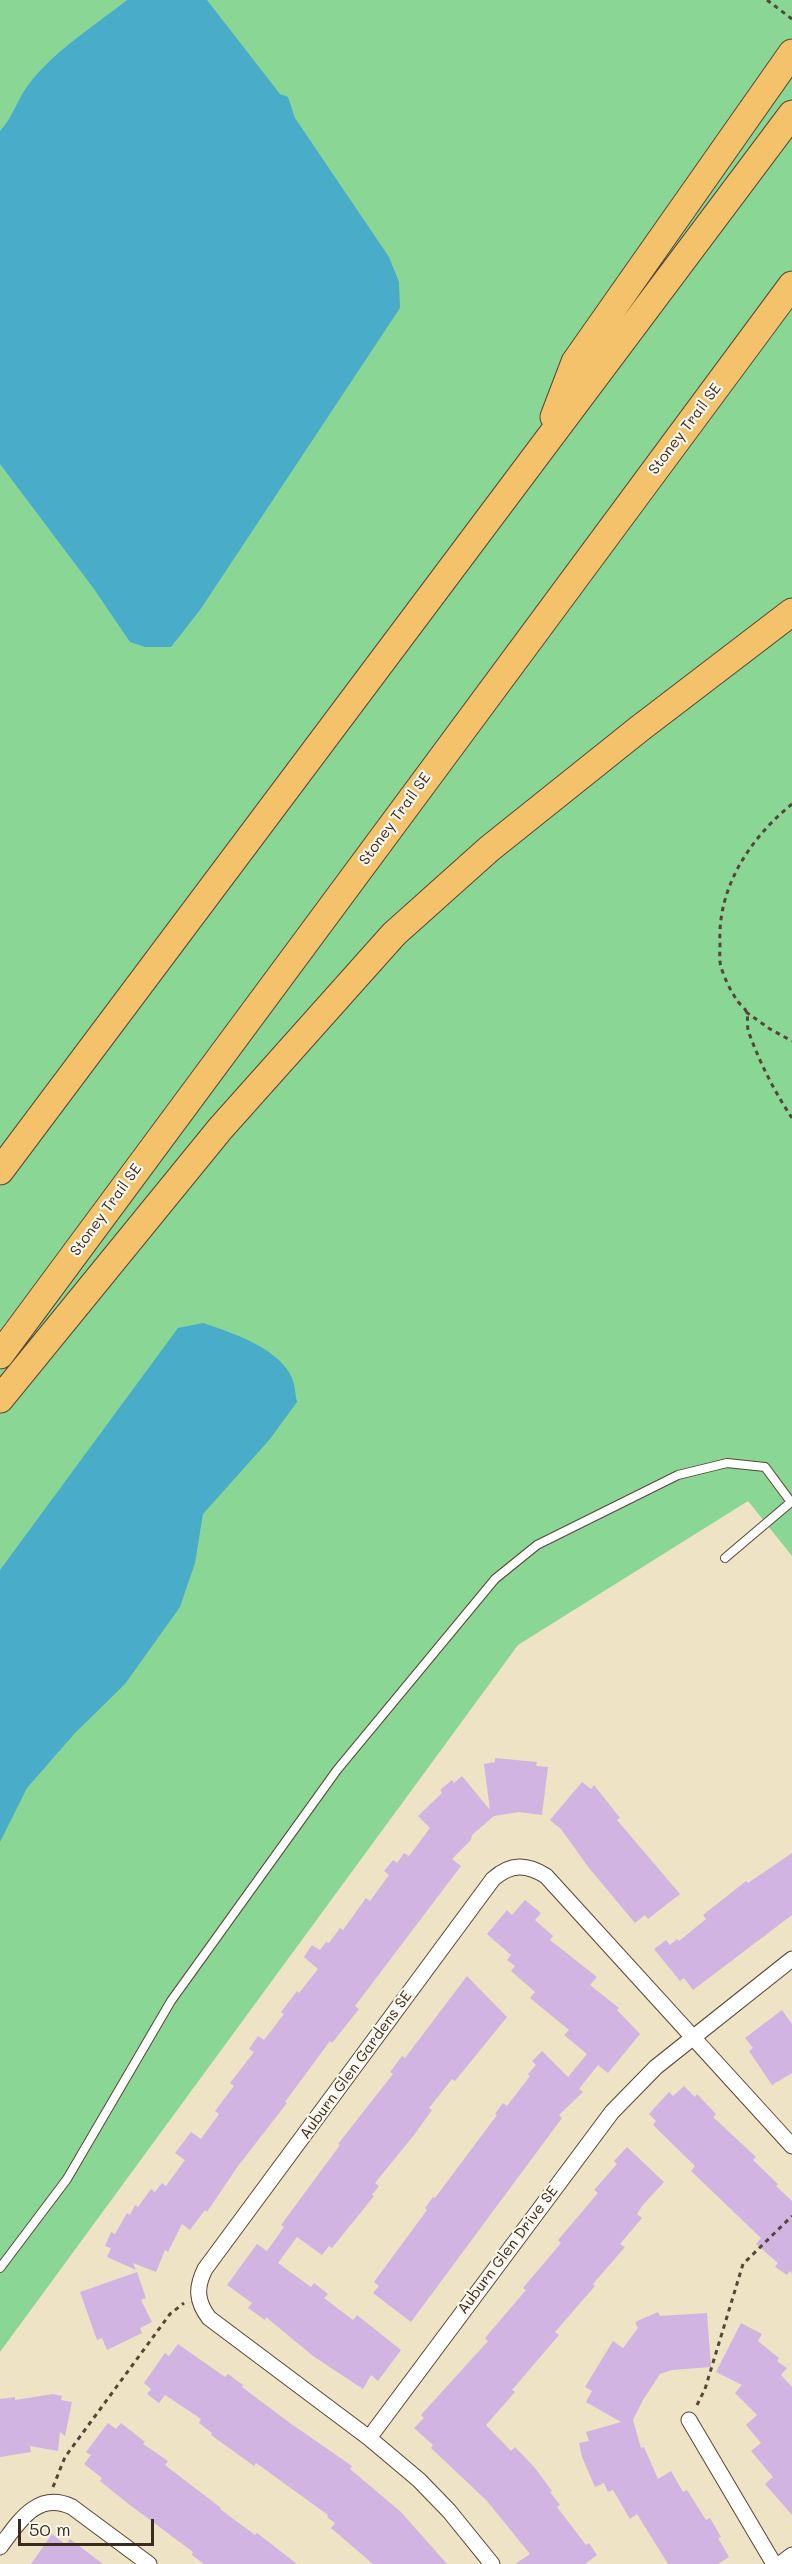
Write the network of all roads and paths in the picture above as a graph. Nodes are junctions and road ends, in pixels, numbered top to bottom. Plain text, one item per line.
1 (768, 0) edge
2 (792, 19) edge
3 (792, 53) edge
4 (792, 114) edge
5 (792, 285) edge
6 (545, 443) junction
7 (792, 612) edge
8 (792, 804) edge
9 (746, 1012) junction
10 (792, 1041) edge
11 (792, 1118) edge
12 (0, 1171) edge
13 (0, 1355) edge
14 (0, 1399) edge
15 (724, 1558) dead end
16 (792, 1959) edge
17 (692, 2037) junction
18 (792, 2146) edge
19 (792, 2216) edge
20 (0, 2268) edge
21 (198, 2293) junction
22 (689, 2420) joint
23 (369, 2438) junction
24 (46, 2502) junction
25 (0, 2547) edge
26 (792, 2555) edge
27 (149, 2564) edge
28 (492, 2564) edge
29 (774, 2564) edge
30 (780, 2564) edge

1 - 2 path
3 - 6 highway
4 - 6 highway
5 - 13 highway, Stoney Trail SE
6 - 12 highway
7 - 14 highway
8 - 9 path
9 - 10 path
9 - 11 path
15 - 20 lane
16 - 17 street, Auburn Glen Drive SE
17 - 18 street, Auburn Glen Gardens SE
17 - 21 street, Auburn Glen Gardens SE
17 - 23 street, Auburn Glen Drive SE
19 - 22 path
21 - 23 street
21 - 24 path
22 - 29 street
23 - 28 street
24 - 25 street
24 - 27 street
26 - 30 street

